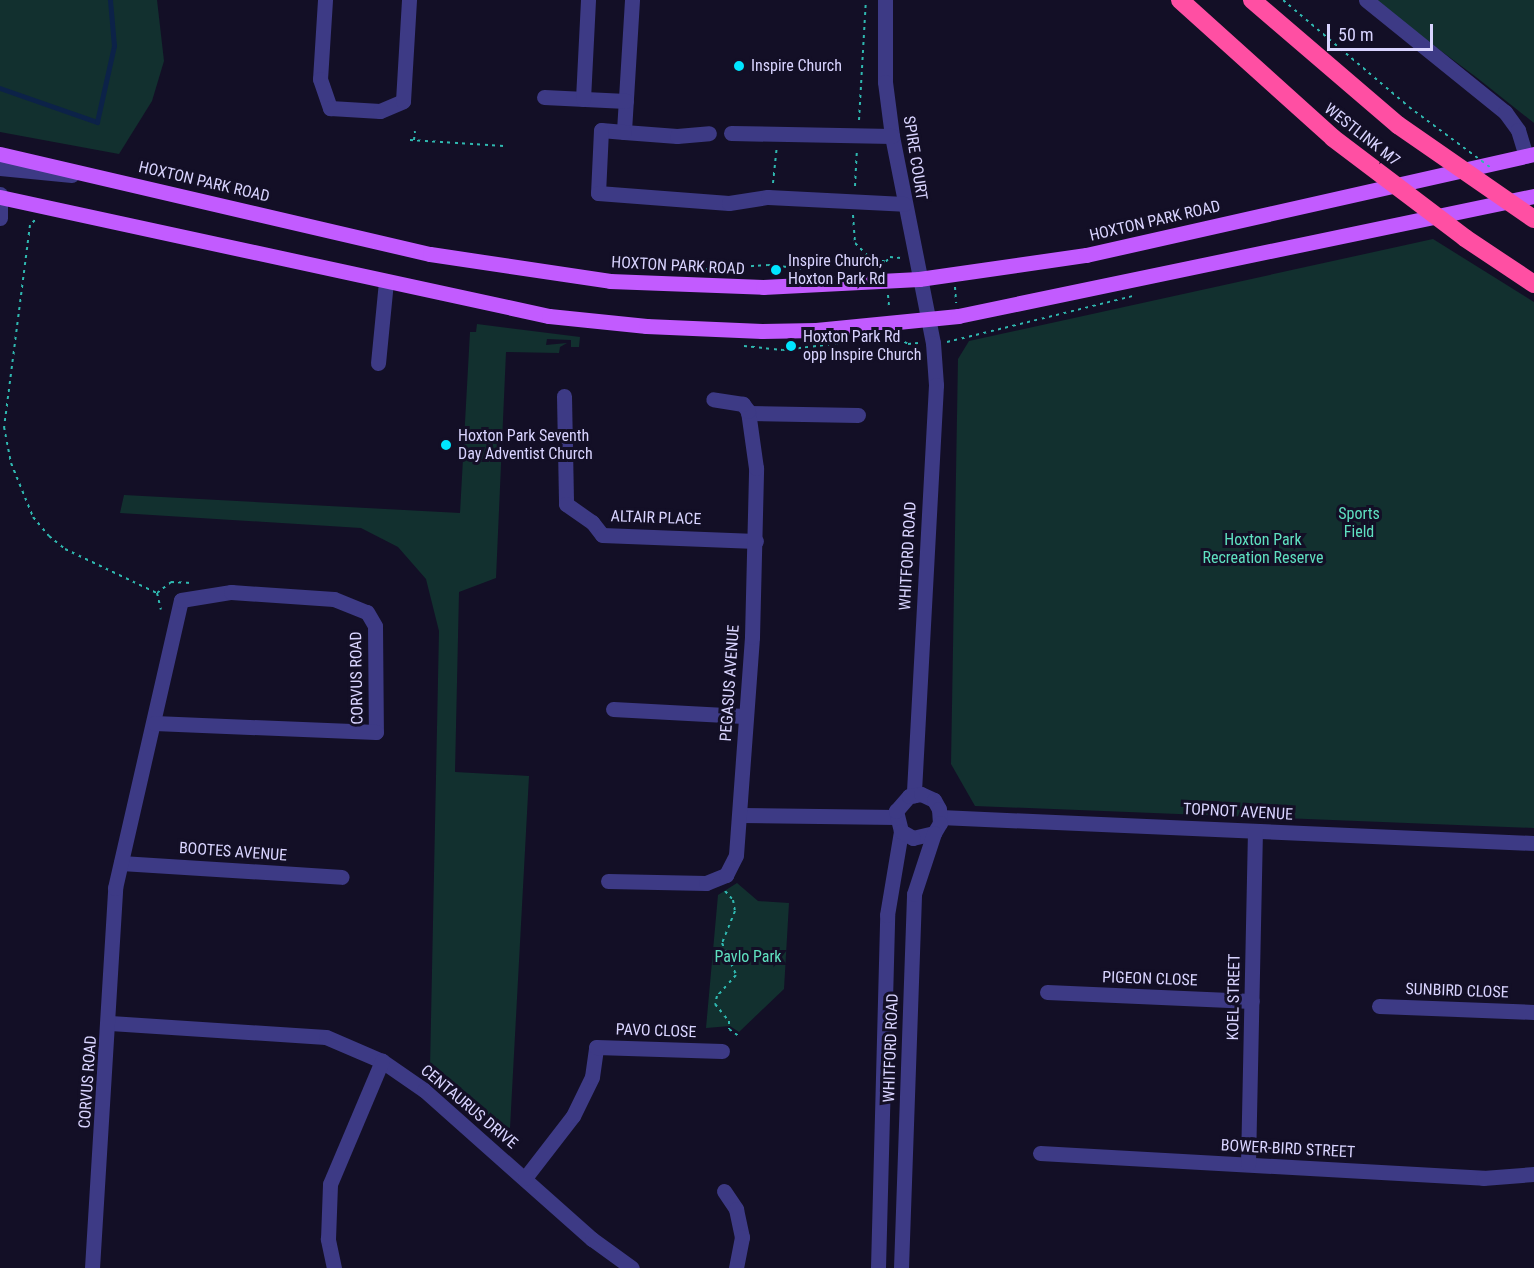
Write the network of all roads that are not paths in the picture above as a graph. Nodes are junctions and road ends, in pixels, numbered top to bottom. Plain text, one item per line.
1 (325, 0) edge
2 (409, 0) edge
3 (588, 0) edge
4 (632, 0) edge
5 (885, 0) edge
6 (1180, 0) edge
7 (1252, 0) edge
8 (1366, 0) edge
9 (544, 98) dead end
10 (583, 99) junction
11 (626, 101) junction
12 (624, 132) junction
13 (710, 133) dead end
14 (731, 133) dead end
15 (892, 136) junction
16 (0, 154) edge
17 (1530, 155) edge
18 (0, 168) edge
19 (105, 177) junction
20 (0, 196) edge
21 (1534, 196) edge
22 (904, 204) junction
23 (0, 218) edge
24 (1534, 219) edge
25 (919, 279) junction
26 (386, 282) junction
27 (1534, 284) edge
28 (928, 320) junction
29 (378, 363) dead end
30 (564, 396) dead end
31 (713, 399) dead end
32 (748, 413) junction
33 (858, 415) dead end
34 (756, 541) junction
35 (613, 709) dead end
36 (744, 716) junction
37 (154, 723) junction
38 (914, 795) junction
39 (741, 815) junction
40 (940, 817) junction
41 (898, 824) junction
42 (1255, 831) junction
43 (934, 833) junction
44 (1534, 843) edge
45 (121, 863) junction
46 (342, 877) dead end
47 (608, 880) dead end
48 (1047, 992) dead end
49 (1251, 1001) junction
50 (1379, 1006) dead end
51 (1534, 1012) edge
52 (110, 1023) junction
53 (722, 1051) dead end
54 (382, 1061) junction
55 (1040, 1153) dead end
56 (1248, 1164) junction
57 (1534, 1174) edge
58 (525, 1178) junction
59 (724, 1191) dead end
60 (622, 1265) edge
61 (92, 1268) edge
62 (334, 1268) edge
63 (736, 1268) edge
64 (878, 1268) edge
65 (901, 1268) edge

1 - 2 street
3 - 10 street
4 - 11 street
5 - 15 street, SPIRE COURT
6 - 27 highway, WESTLINK M7, bridge
7 - 24 highway, WESTLINK M7, bridge
8 - 17 street
9 - 10 street
10 - 11 street
11 - 12 street
12 - 13 street
12 - 22 street
14 - 15 street
15 - 22 street, SPIRE COURT
16 - 19 main road, HOXTON PARK ROAD
17 - 25 main road, HOXTON PARK ROAD
18 - 19 street
19 - 25 main road, HOXTON PARK ROAD
20 - 23 street
20 - 26 main road
21 - 28 main road
22 - 25 street, SPIRE COURT
25 - 28 street, SPIRE COURT
26 - 28 main road
26 - 29 street
28 - 38 street, WHITFORD ROAD
30 - 34 street, ALTAIR PLACE
31 - 32 street
32 - 33 street
32 - 34 street, PEGASUS AVENUE
34 - 36 street, PEGASUS AVENUE
35 - 36 street
36 - 39 street, PEGASUS AVENUE
37 - 37 street, CORVUS ROAD
37 - 45 street, CORVUS ROAD
38 - 40 street
38 - 41 street
39 - 41 street
39 - 47 street, PEGASUS AVENUE
40 - 42 street, TOPNOT AVENUE
40 - 43 street
41 - 43 street
41 - 64 street, WHITFORD ROAD
42 - 44 street, TOPNOT AVENUE
42 - 49 street, KOEL STREET
43 - 65 street, WHITFORD ROAD
45 - 46 street, BOOTES AVENUE
45 - 52 street, CORVUS ROAD
48 - 49 street, PIGEON CLOSE
49 - 56 street, KOEL STREET
50 - 51 street, SUNBIRD CLOSE
52 - 54 street, CENTAURUS DRIVE
52 - 61 street, CORVUS ROAD
53 - 58 street, PAVO CLOSE
54 - 58 street, CENTAURUS DRIVE
54 - 62 street
55 - 56 street, BOWER-BIRD STREET
56 - 57 street, BOWER-BIRD STREET
58 - 60 street, CENTAURUS DRIVE
59 - 63 street

